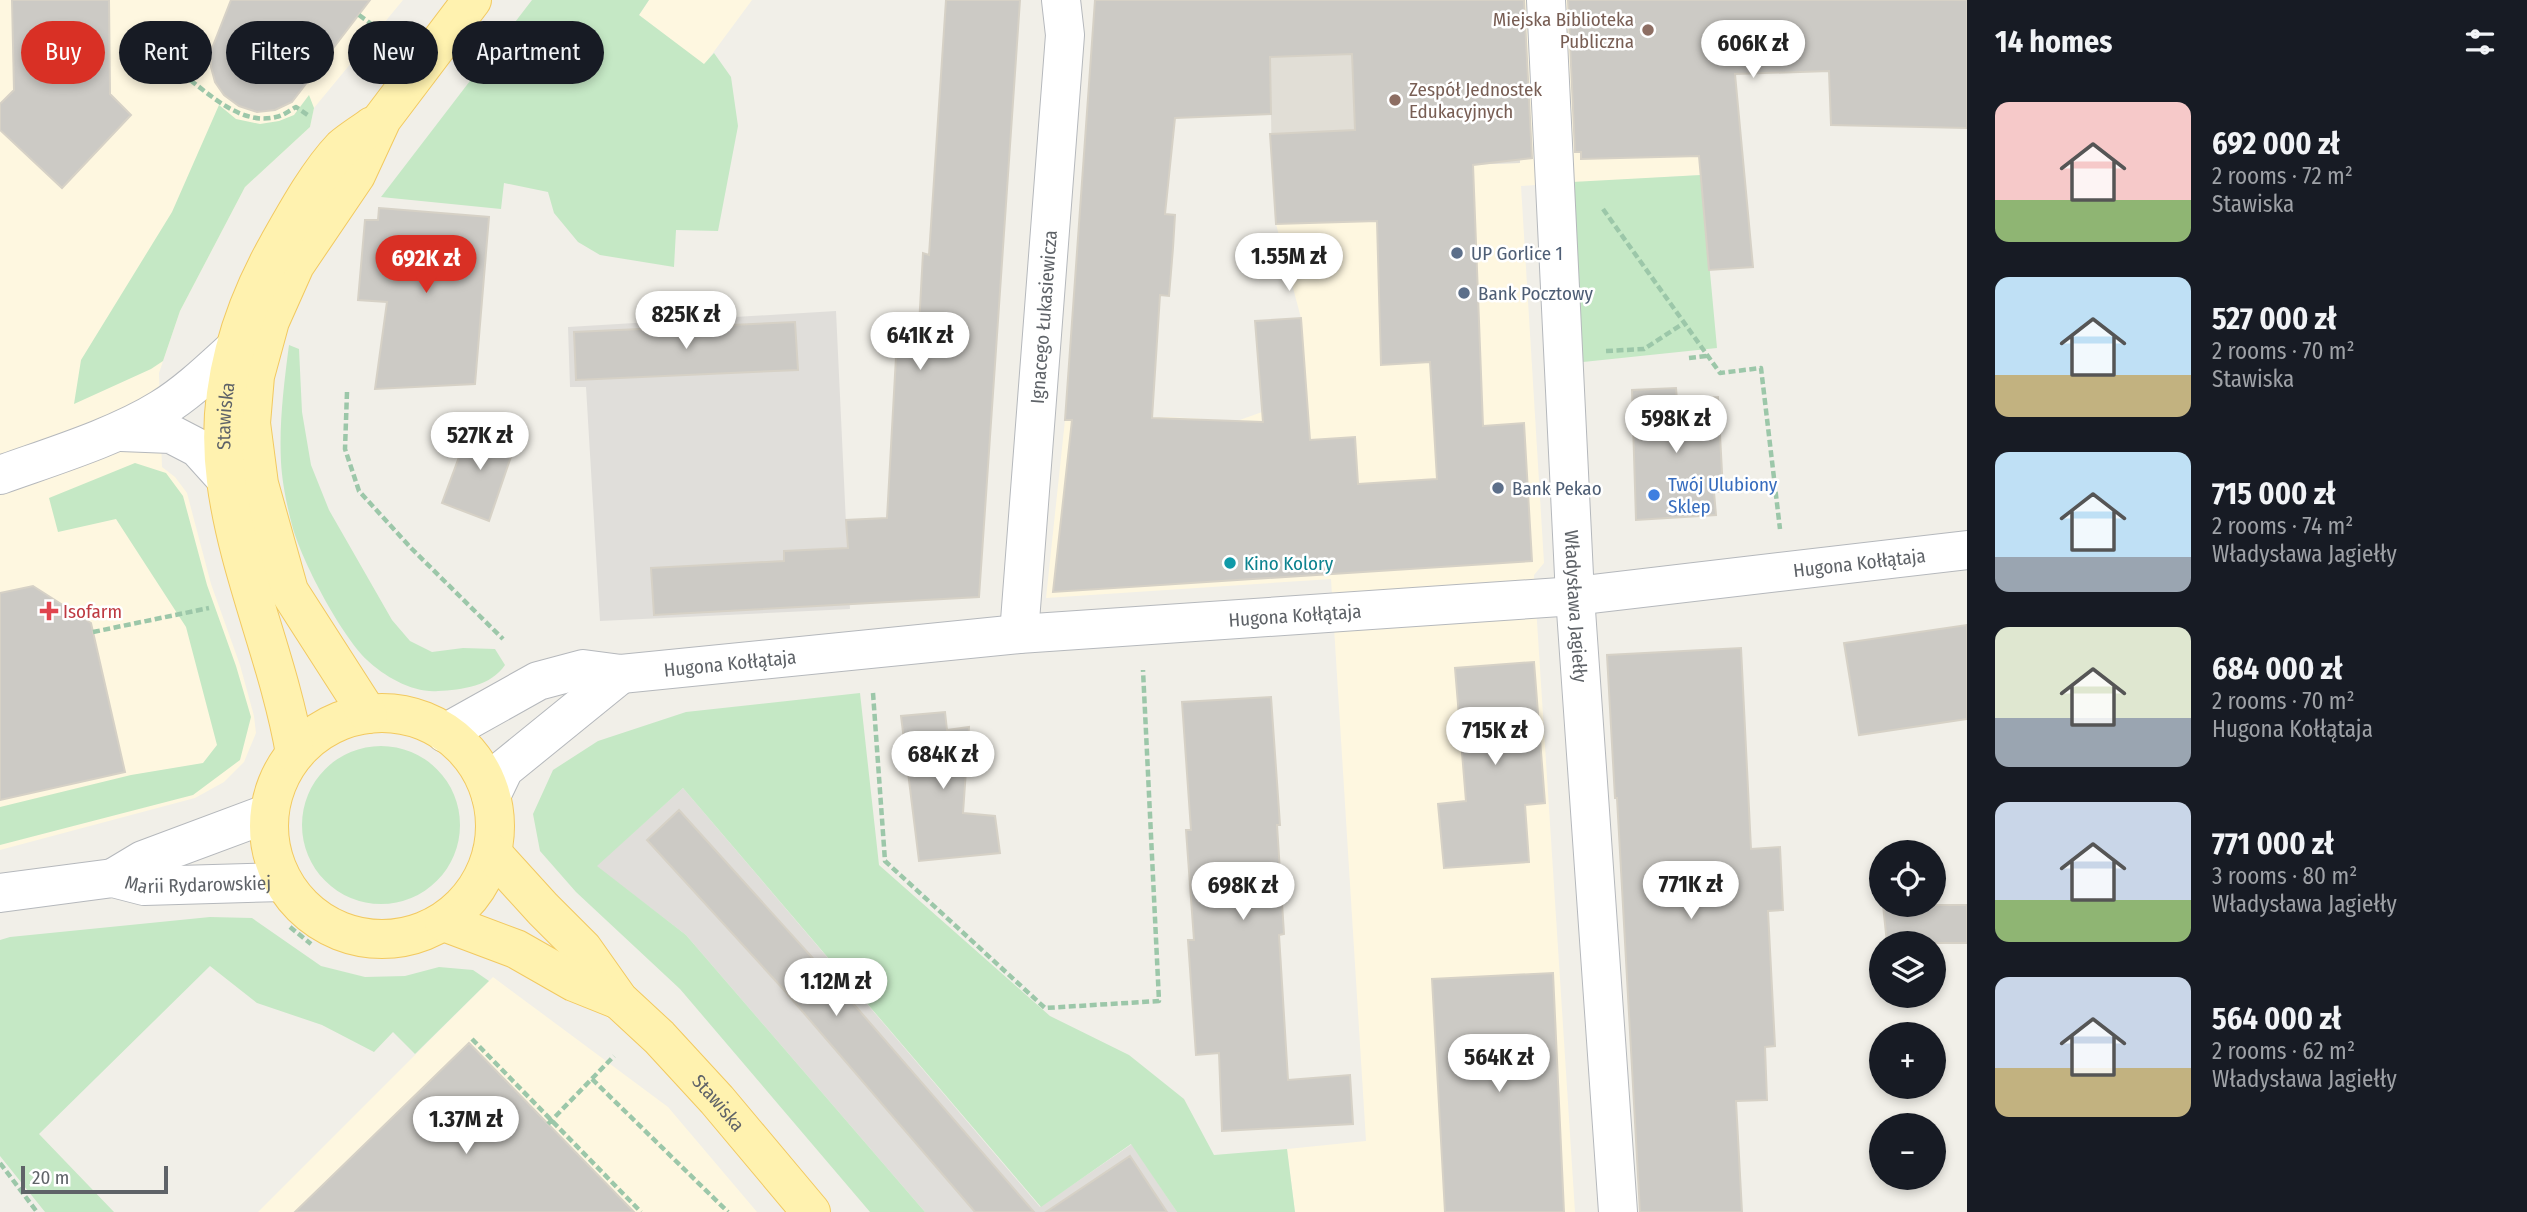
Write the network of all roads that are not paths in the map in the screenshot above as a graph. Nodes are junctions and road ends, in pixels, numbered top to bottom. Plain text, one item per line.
1 (472, 0) edge
2 (1061, 0) edge
3 (1546, 0) edge
4 (383, 119) junction
5 (233, 350) junction
6 (115, 432) junction
7 (0, 475) edge
8 (226, 479) junction
9 (1967, 550) edge
10 (1574, 596) junction
11 (1018, 634) junction
12 (621, 674) junction
13 (368, 714) junction
14 (445, 733) junction
15 (295, 752) junction
16 (491, 796) junction
17 (269, 813) junction
18 (492, 853) junction
19 (113, 878) junction
20 (283, 882) junction
21 (0, 893) edge
22 (444, 922) junction
23 (619, 1000) junction
24 (811, 1212) edge
25 (1618, 1212) edge

1 - 4 main road, Stawiska
2 - 11 street, Ignacego Łukasiewicza
3 - 10 street, Władysława Jagiełły
4 - 5 main road, Stawiska
4 - 13 main road, Stawiska
5 - 6 street
5 - 8 main road, Stawiska
6 - 7 street
6 - 8 street
8 - 15 main road, Stawiska
9 - 10 street, Hugona Kołłątaja
10 - 11 street, Hugona Kołłątaja
10 - 25 street, Władysława Jagiełły
11 - 12 street, Hugona Kołłątaja
12 - 14 street, Hugona Kołłątaja
12 - 16 street
13 - 14 main road
13 - 15 main road
14 - 16 main road
15 - 17 main road
16 - 18 main road
17 - 19 street, Marii Rydarowskiej
17 - 20 main road
18 - 22 main road
18 - 23 main road, Stawiska
19 - 20 street, Marii Rydarowskiej
19 - 21 street, Marii Rydarowskiej
20 - 22 main road
22 - 23 main road, Stawiska
23 - 24 main road, Stawiska

